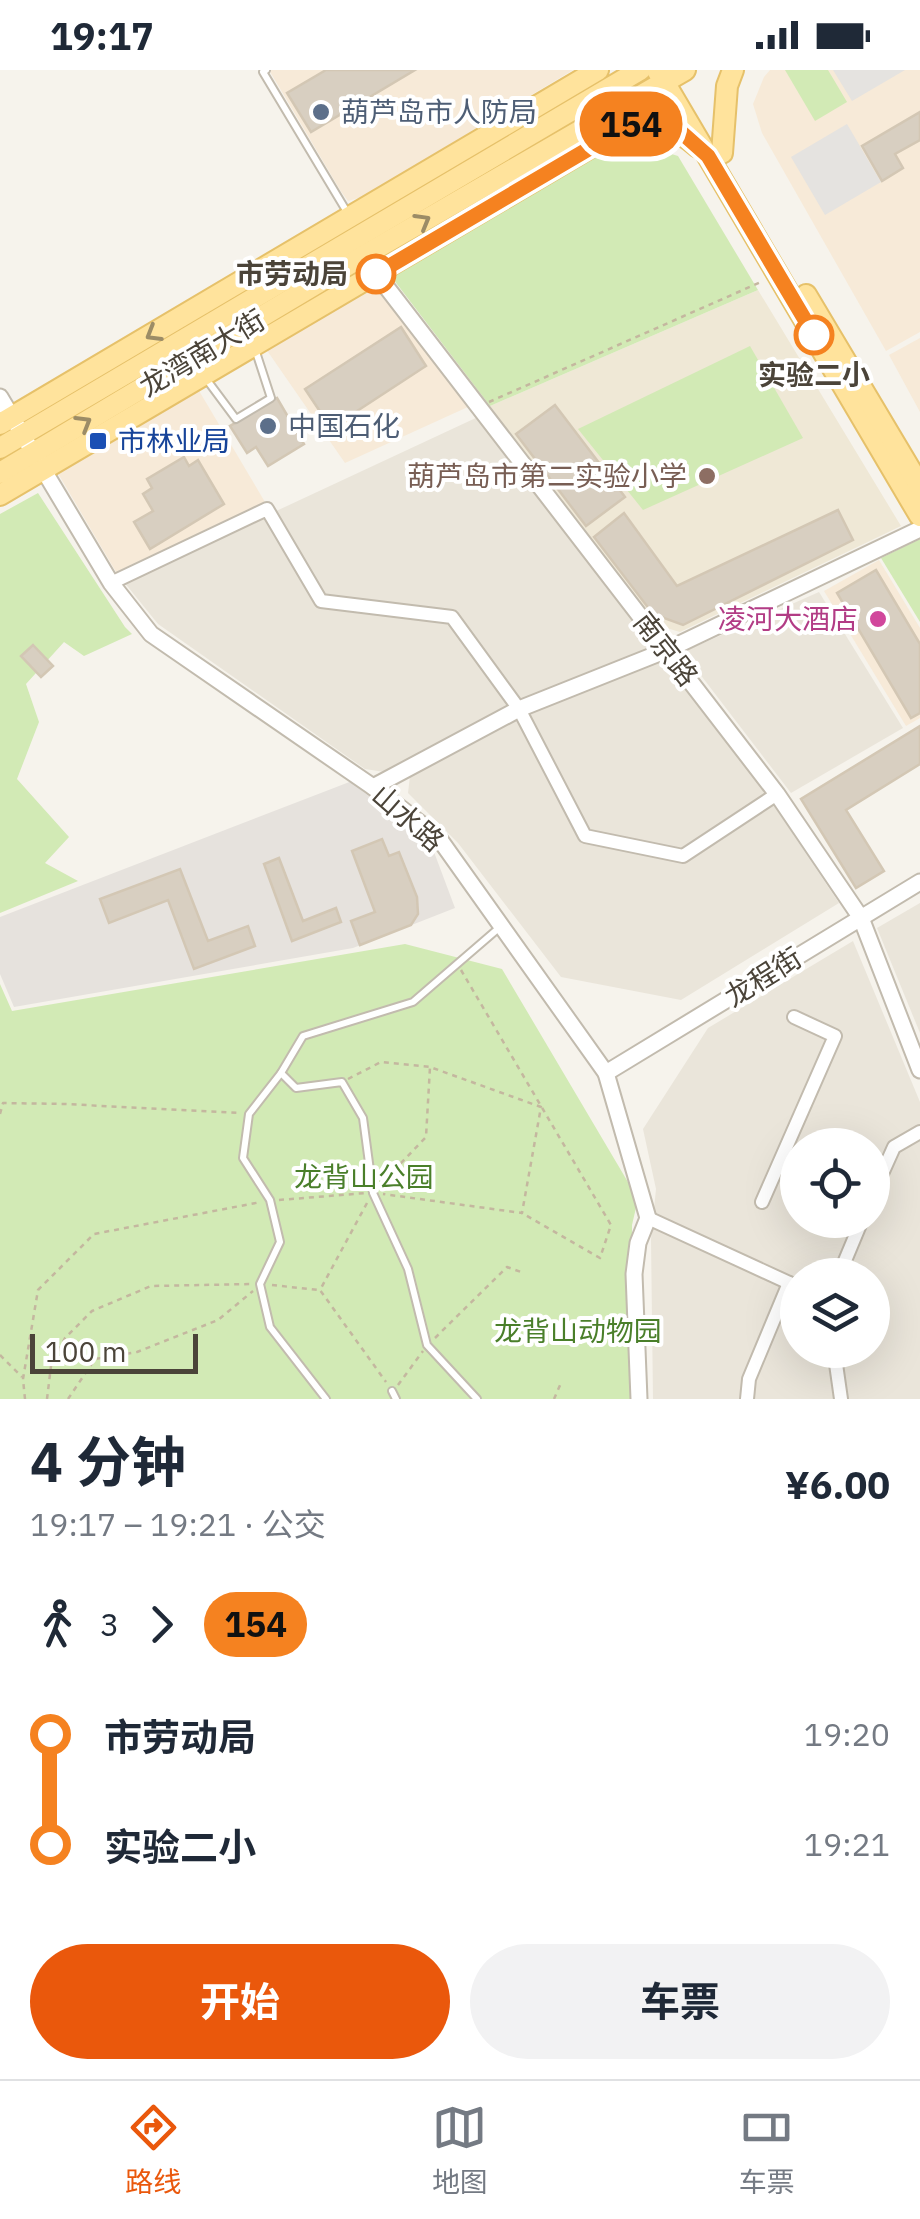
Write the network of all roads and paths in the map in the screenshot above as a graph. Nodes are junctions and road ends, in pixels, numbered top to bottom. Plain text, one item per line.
1 (266, 70) edge
2 (598, 70) edge
3 (640, 70) edge
4 (733, 70) edge
5 (671, 74) edge
6 (583, 104) junction
7 (636, 121) junction
8 (575, 134) junction
9 (481, 152) junction
10 (715, 155) junction
11 (350, 217) junction
12 (363, 256) junction
13 (376, 274) junction
14 (778, 274) junction
15 (319, 295) junction
16 (198, 319) junction
17 (254, 345) junction
18 (203, 375) junction
19 (0, 396) edge
20 (479, 406) junction
21 (23, 440) edge
22 (0, 448) edge
23 (0, 473) edge
24 (920, 486) edge
25 (0, 495) edge
26 (920, 516) edge
27 (920, 529) edge
28 (111, 583) junction
29 (667, 650) junction
30 (519, 709) junction
31 (373, 787) junction
32 (778, 794) junction
33 (920, 882) edge
34 (861, 918) junction
35 (502, 926) junction
36 (457, 964) junction
37 (794, 1017) dead end
38 (916, 1047) edge
39 (430, 1067) junction
40 (920, 1070) edge
41 (281, 1073) junction
42 (606, 1074) junction
43 (342, 1082) junction
44 (1, 1103) edge
45 (541, 1107) junction
46 (0, 1114) edge
47 (248, 1114) junction
48 (794, 1128) edge
49 (920, 1132) edge
50 (890, 1154) edge
51 (780, 1160) edge
52 (373, 1193) junction
53 (270, 1200) junction
54 (762, 1202) dead end
55 (522, 1213) junction
56 (648, 1218) junction
57 (524, 1273) dead end
58 (780, 1279) edge
59 (260, 1284) junction
60 (320, 1290) junction
61 (780, 1313) edge
62 (427, 1346) junction
63 (0, 1355) edge
64 (837, 1368) edge
65 (23, 1378) junction
66 (561, 1384) dead end
67 (394, 1395) edge
68 (24, 1399) edge
69 (47, 1399) edge
70 (68, 1399) edge
71 (326, 1399) edge
72 (477, 1399) edge
73 (554, 1399) edge
74 (638, 1399) edge
75 (747, 1399) edge
76 (841, 1399) edge

1 - 11 lane
2 - 6 main road
2 - 9 main road
3 - 6 main road, 龙湾南大街
4 - 10 main road
5 - 8 main road, 龙湾南大街
5 - 10 main road
6 - 9 main road, 龙湾南大街
7 - 8 main road
7 - 10 main road
7 - 13 main road
12 -> 8 main road, 龙湾南大街
9 - 11 main road
9 - 16 main road, 龙湾南大街
10 - 14 main road
10 - 24 main road
11 - 16 main road
12 - 13 street, 南京路
12 - 15 main road, 龙湾南大街
13 - 15 main road
13 - 20 street, 南京路
14 - 20 path
14 - 26 main road
15 - 17 main road
21 -> 15 main road, 龙湾南大街
16 -> 21 main road
17 - 18 main road
17 - 18 lane
18 - 21 main road
19 - 21 street, 山水路
20 - 29 street, 南京路
21 - 22 main road, 龙湾南大街
21 - 23 main road, 龙湾南大街
21 - 25 main road
21 - 28 street, 山水路
27 - 29 street
28 - 30 street
28 - 31 street, 山水路
29 - 30 street
29 - 32 street, 南京路
30 - 31 street
30 - 32 street
31 - 35 street, 山水路
32 - 34 street, 南京路
33 - 34 street, 龙程街
34 - 38 street, 南京路
34 - 42 street, 龙程街
35 - 36 lane
35 - 42 street, 山水路
36 - 41 lane
36 - 45 path
37 - 48 street
38 - 40 street, 南京路
39 - 43 path
39 - 45 path
39 - 52 path
41 - 43 lane
41 - 47 lane
42 - 56 street, 山水路
43 - 52 lane
44 - 46 path
44 - 47 path
45 - 55 path
45 - 55 path
47 - 53 lane
49 - 50 street
51 - 54 street
52 - 53 path
52 - 55 path
52 - 60 path
52 - 62 lane
53 - 59 lane
53 - 65 path
56 - 58 street
56 - 74 street
57 - 62 path
59 - 60 path
59 - 69 path
59 - 70 path
59 - 71 lane
60 - 67 path
61 - 75 street
62 - 67 path
62 - 72 lane
63 - 65 path
64 - 76 street
65 - 68 path
66 - 73 path

